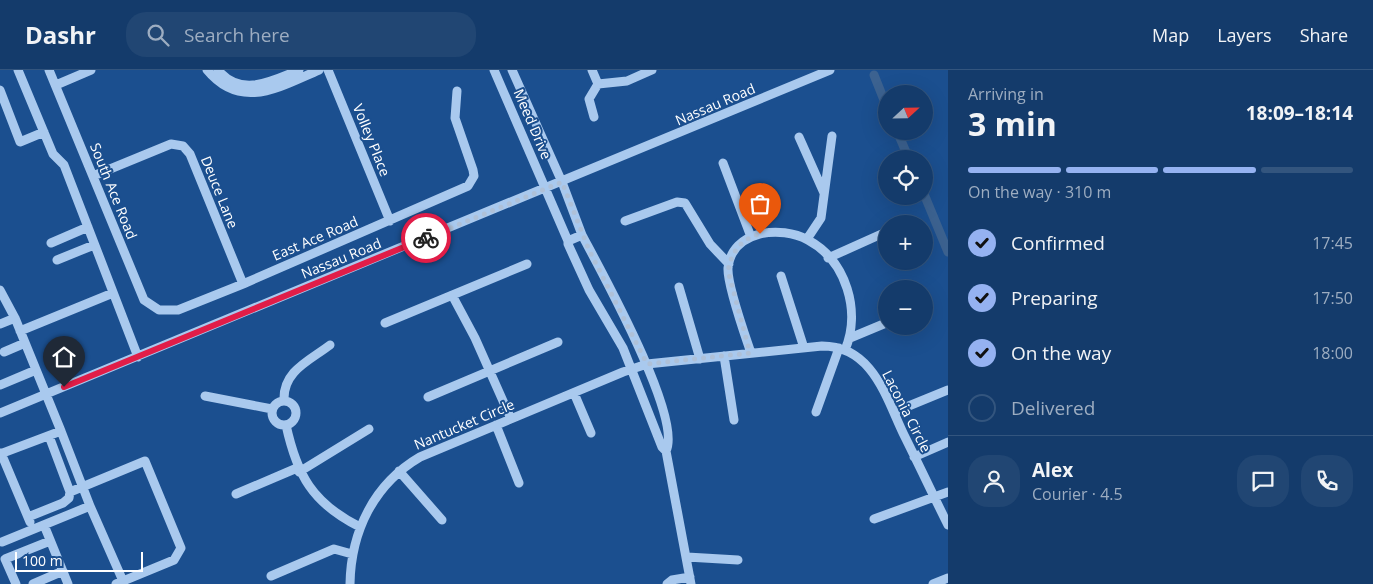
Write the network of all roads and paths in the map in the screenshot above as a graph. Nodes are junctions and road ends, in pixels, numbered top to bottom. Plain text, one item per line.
1 (18, 70) edge
2 (50, 70) edge
3 (91, 70) edge
4 (207, 70) edge
5 (218, 70) edge
6 (319, 70) edge
7 (328, 70) edge
8 (494, 70) edge
9 (512, 70) edge
10 (592, 70) edge
11 (652, 70) edge
12 (830, 70) edge
13 (300, 72) edge
14 (598, 84) junction
15 (56, 85) junction
16 (0, 90) edge
17 (456, 91) dead end
18 (594, 117) dead end
19 (44, 132) junction
20 (832, 136) dead end
21 (799, 137) dead end
22 (723, 163) dead end
23 (93, 176) junction
24 (562, 182) junction
25 (545, 189) junction
26 (824, 193) junction
27 (390, 221) junction
28 (625, 221) dead end
29 (88, 228) junction
30 (582, 234) junction
31 (878, 236) edge
32 (751, 237) junction
33 (807, 240) junction
34 (568, 241) junction
35 (52, 243) dead end
36 (94, 245) junction
37 (828, 258) junction
38 (57, 260) dead end
39 (527, 264) dead end
40 (729, 264) junction
41 (781, 276) dead end
42 (242, 284) junction
43 (679, 287) dead end
44 (0, 290) edge
45 (113, 293) junction
46 (452, 295) junction
47 (166, 311) joint
48 (15, 318) junction
49 (385, 323) dead end
50 (0, 324) edge
51 (878, 326) edge
52 (20, 331) junction
53 (850, 338) junction
54 (558, 342) dead end
55 (25, 343) junction
56 (330, 345) dead end
57 (804, 348) junction
58 (842, 349) junction
59 (4, 352) dead end
60 (750, 353) junction
61 (724, 356) junction
62 (138, 357) junction
63 (700, 359) junction
64 (647, 364) junction
65 (632, 369) junction
66 (36, 370) junction
67 (490, 371) junction
68 (0, 385) edge
69 (948, 390) edge
70 (574, 393) junction
71 (46, 394) junction
72 (205, 396) dead end
73 (428, 397) dead end
74 (284, 400) junction
75 (272, 409) junction
76 (816, 412) dead end
77 (894, 412) junction
78 (0, 413) edge
79 (511, 419) junction
80 (734, 420) dead end
81 (286, 425) junction
82 (496, 425) junction
83 (369, 429) dead end
84 (61, 431) junction
85 (591, 433) dead end
86 (49, 436) junction
87 (948, 442) edge
88 (666, 451) junction
89 (0, 453) edge
90 (914, 457) junction
91 (298, 470) junction
92 (399, 471) junction
93 (519, 483) dead end
94 (82, 486) junction
95 (70, 492) junction
96 (948, 492) edge
97 (236, 494) dead end
98 (934, 498) junction
99 (90, 506) junction
100 (28, 517) junction
101 (874, 519) dead end
102 (442, 520) dead end
103 (44, 524) junction
104 (948, 525) edge
105 (360, 527) junction
106 (32, 529) junction
107 (1, 540) edge
108 (50, 541) junction
109 (352, 554) junction
110 (687, 557) junction
111 (738, 560) dead end
112 (63, 571) junction
113 (272, 576) dead end
114 (948, 578) edge
115 (690, 580) edge
116 (120, 583) edge
117 (16, 584) edge
118 (33, 584) edge
119 (68, 584) edge
120 (350, 584) edge
121 (668, 584) edge
122 (933, 584) edge

1 - 19 street
2 - 15 street, South Ace Road
3 - 15 street
4 - 13 street
5 - 13 street
6 - 13 street
7 - 27 street, Volley Place
8 - 25 street, Meed Drive
9 - 24 street, Meed Drive
10 - 14 street
11 - 14 street
12 - 24 street, Nassau Road
14 - 18 street
15 - 23 street, South Ace Road
16 - 19 street
17 - 27 street, East Ace Road
19 - 29 street
20 - 26 street
21 - 26 street
22 - 32 street
23 - 42 street, Deuce Lane
23 - 47 street, South Ace Road
24 - 25 street, Nassau Road
24 - 30 street, Meed Drive
25 - 34 street, Meed Drive
25 - 62 street, Nassau Road
26 - 33 street
27 - 42 street, East Ace Road
28 - 40 street
29 - 35 street
29 - 36 street
30 - 34 street
30 - 64 street, Meed Drive
31 - 37 street
32 - 33 street
32 - 40 street
33 - 37 street
34 - 65 street, Meed Drive
36 - 38 street
36 - 45 street
37 - 53 street
39 - 46 street
40 - 60 street
41 - 57 street
42 - 47 street, East Ace Road
43 - 63 street
44 - 48 street
45 - 52 street
45 - 62 street
46 - 49 street
46 - 67 street
48 - 50 street
48 - 52 street
51 - 53 street
52 - 55 street
53 - 58 street
54 - 67 street
55 - 59 street
55 - 66 street
56 - 74 street
57 - 58 street
57 - 60 street
58 - 76 street
58 - 77 street, Laconia Circle
60 - 61 street
61 - 63 street
61 - 80 street
62 - 71 street, Nassau Road
63 - 64 street
64 - 65 street
64 - 88 street, Meed Drive
65 - 70 street, Nantucket Circle
65 - 88 street, Meed Drive
66 - 68 street
66 - 71 street
67 - 73 street
67 - 79 street
69 - 77 street
70 - 79 street, Nantucket Circle
70 - 85 street
71 - 78 street, Nassau Road
71 - 84 street
72 - 75 street
74 - 75 street
74 - 81 street
75 - 81 street
77 - 90 street, Laconia Circle
79 - 82 street, Nantucket Circle
81 - 91 street
82 - 92 street, Nantucket Circle
82 - 93 street
83 - 91 street
84 - 86 street
84 - 94 street
86 - 89 street
86 - 95 street
87 - 90 street
88 - 110 street
89 - 100 street
90 - 98 street, Laconia Circle
91 - 97 street
91 - 105 street
92 - 102 street
92 - 105 street, Nantucket Circle
94 - 95 street
94 - 99 street
94 - 116 street
95 - 100 street
96 - 98 street
98 - 101 street
98 - 104 street, Laconia Circle
99 - 103 street
99 - 116 street
100 - 106 street
103 - 106 street
103 - 108 street
105 - 109 street, Nantucket Circle
106 - 107 street
108 - 112 street
108 - 117 street
109 - 113 street
109 - 120 street, Nantucket Circle
110 - 111 street
110 - 115 street
112 - 118 street
112 - 119 street
114 - 122 street
115 - 121 street

